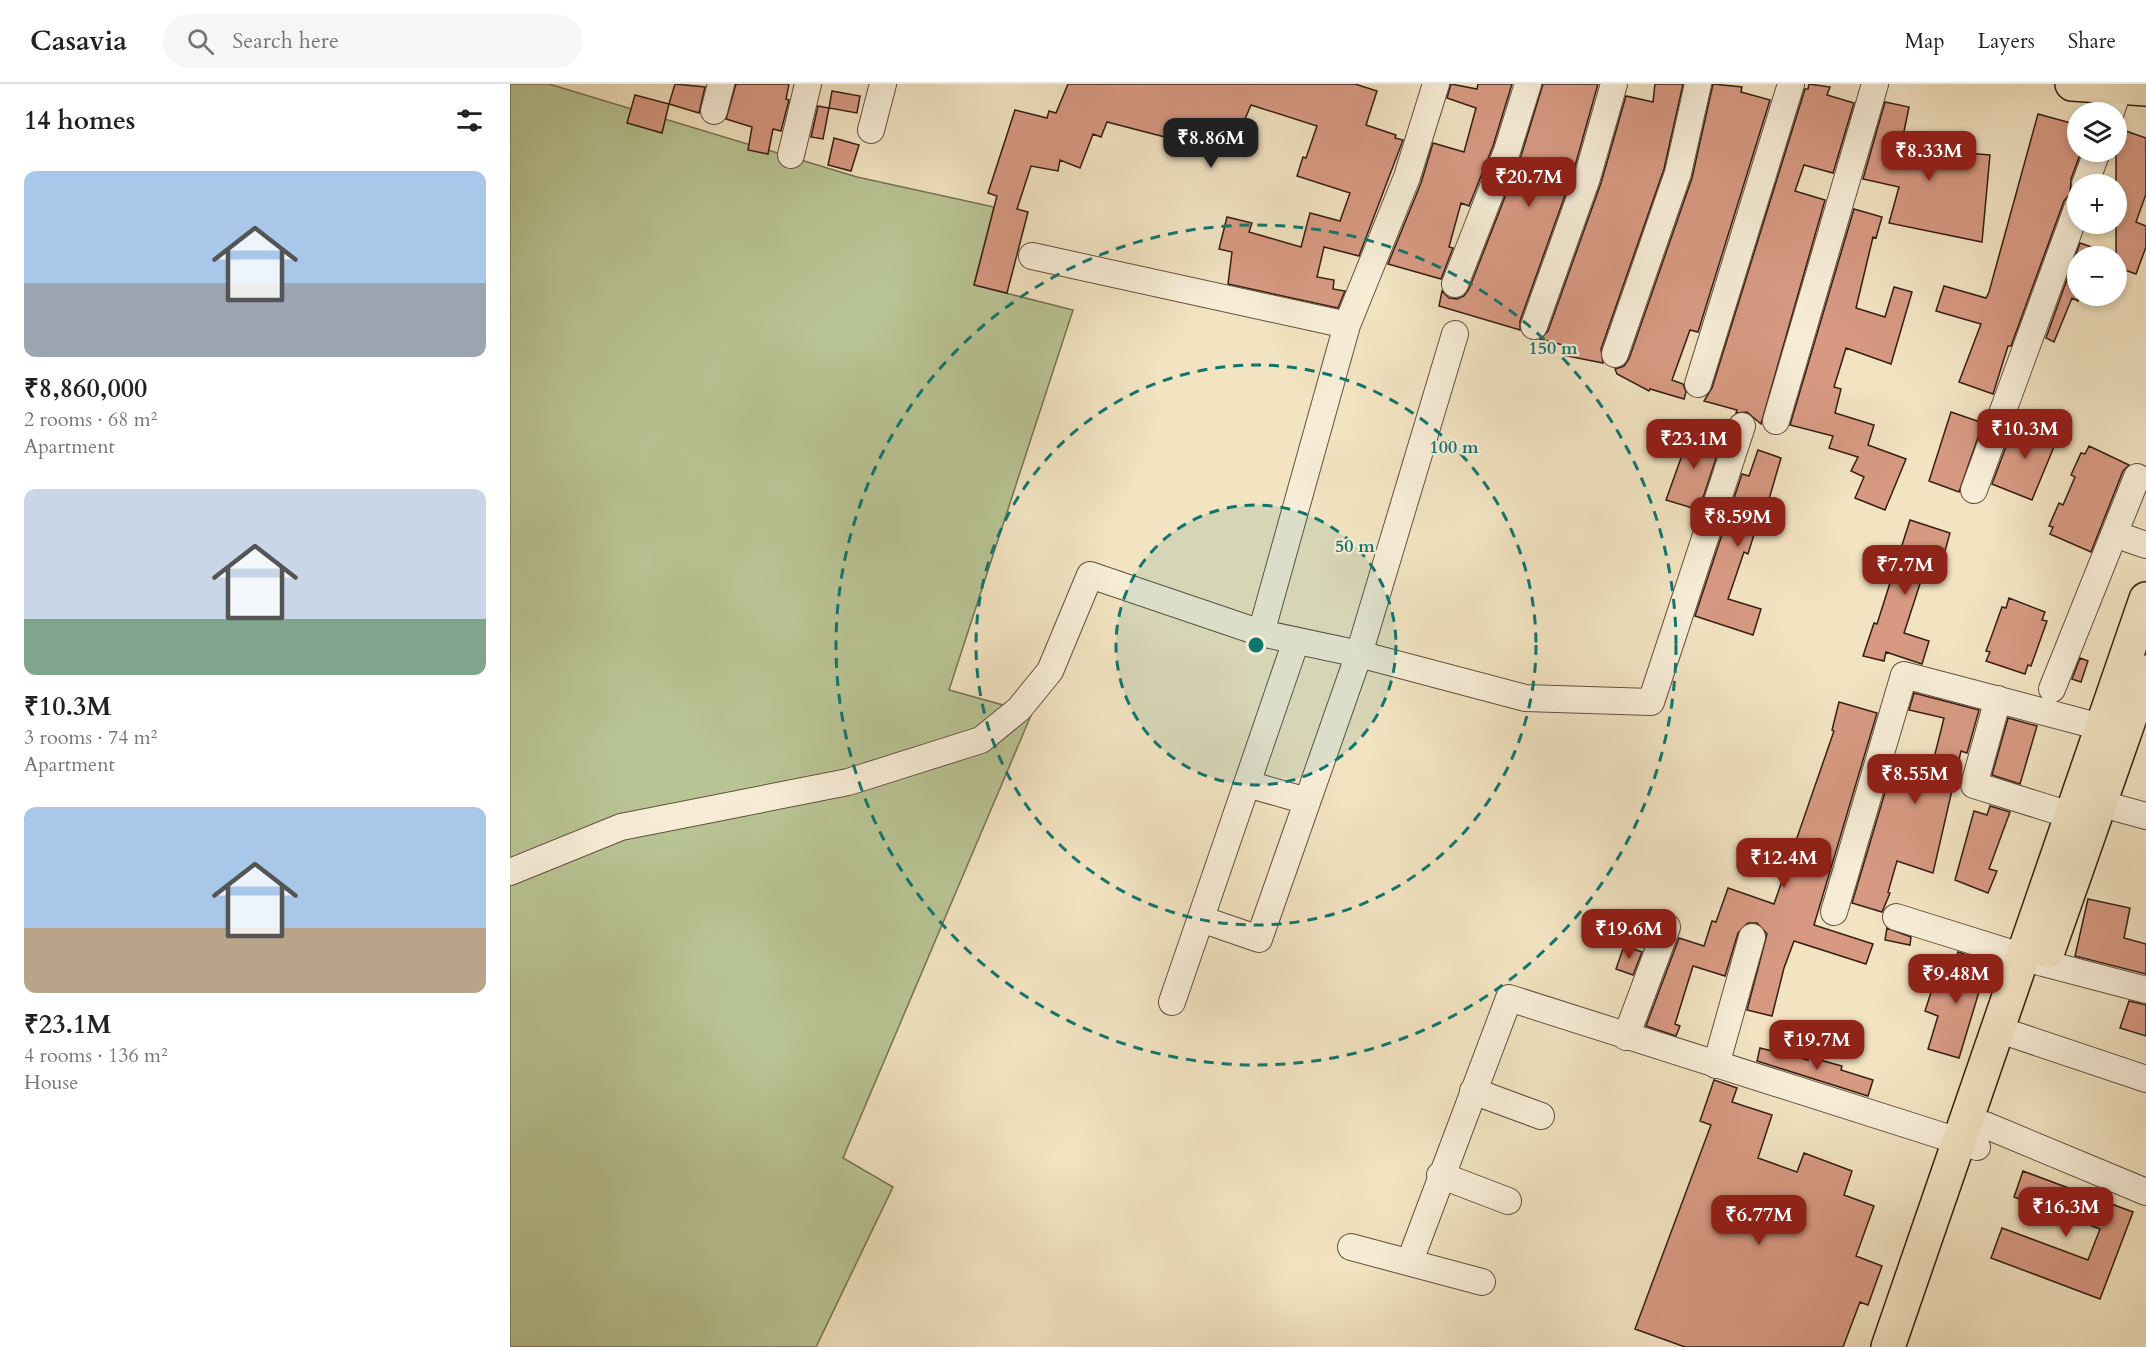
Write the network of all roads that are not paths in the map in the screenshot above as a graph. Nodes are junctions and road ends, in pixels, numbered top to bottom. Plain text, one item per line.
1 (721, 84) edge
2 (807, 84) edge
3 (883, 84) edge
4 (1436, 84) edge
5 (1528, 84) edge
6 (1614, 84) edge
7 (1698, 84) edge
8 (1791, 84) edge
9 (1875, 84) edge
10 (2072, 84) edge
11 (2119, 92) edge
12 (714, 111) dead end
13 (871, 130) dead end
14 (790, 155) dead end
15 (2068, 234) edge
16 (1032, 256) dead end
17 (1455, 284) dead end
18 (1347, 325) junction
19 (1534, 326) dead end
20 (1455, 334) dead end
21 (1615, 354) dead end
22 (1698, 384) dead end
23 (1776, 421) dead end
24 (1742, 426) dead end
25 (2137, 477) dead end
26 (1974, 490) dead end
27 (2114, 534) junction
28 (2146, 545) edge
29 (2146, 599) edge
30 (1261, 633) junction
31 (1296, 641) junction
32 (1359, 654) junction
33 (2137, 674) edge
34 (2052, 689) dead end
35 (1998, 699) junction
36 (2101, 727) junction
37 (1247, 784) junction
38 (1307, 801) junction
39 (2102, 804) junction
40 (2070, 815) junction
41 (2146, 816) edge
42 (510, 872) edge
43 (1834, 912) dead end
44 (1896, 917) dead end
45 (1201, 919) junction
46 (1667, 927) dead end
47 (1752, 937) dead end
48 (2033, 960) junction
49 (2146, 990) edge
50 (1172, 1002) dead end
51 (2014, 1035) junction
52 (1626, 1037) junction
53 (1716, 1065) junction
54 (2146, 1079) edge
55 (1473, 1091) junction
56 (1540, 1116) dead end
57 (1973, 1138) junction
58 (1440, 1175) junction
59 (2146, 1192) edge
60 (1508, 1202) dead end
61 (1351, 1247) dead end
62 (1410, 1261) junction
63 (1482, 1282) dead end
64 (1887, 1347) edge
65 (1909, 1347) edge

1 - 12 street
2 - 14 street
3 - 13 street
4 - 18 street
5 - 17 street
6 - 19 street
7 - 21 street
8 - 22 street
9 - 23 street
10 - 11 main road
15 - 26 street
16 - 18 street
18 - 30 street
20 - 32 street
24 - 32 street
25 - 27 street
27 - 28 street
27 - 34 street
29 - 33 main road
30 - 31 street
30 - 42 street
31 - 32 street
31 - 37 street
32 - 38 street
33 - 36 main road
33 - 39 main road
35 - 36 street
35 - 40 street
35 - 43 street
36 - 40 main road
37 - 38 street
37 - 45 street
38 - 45 street
39 - 41 street
39 - 48 main road
40 - 48 main road
44 - 48 street
45 - 50 street
46 - 52 street
47 - 53 street
48 - 49 street
48 - 51 main road
48 - 57 main road
51 - 54 street
51 - 57 main road
52 - 53 street
52 - 55 street
53 - 57 street
55 - 56 street
55 - 58 street
57 - 59 street
57 - 64 main road
57 - 65 main road
58 - 60 street
58 - 62 street
61 - 62 street
62 - 63 street

